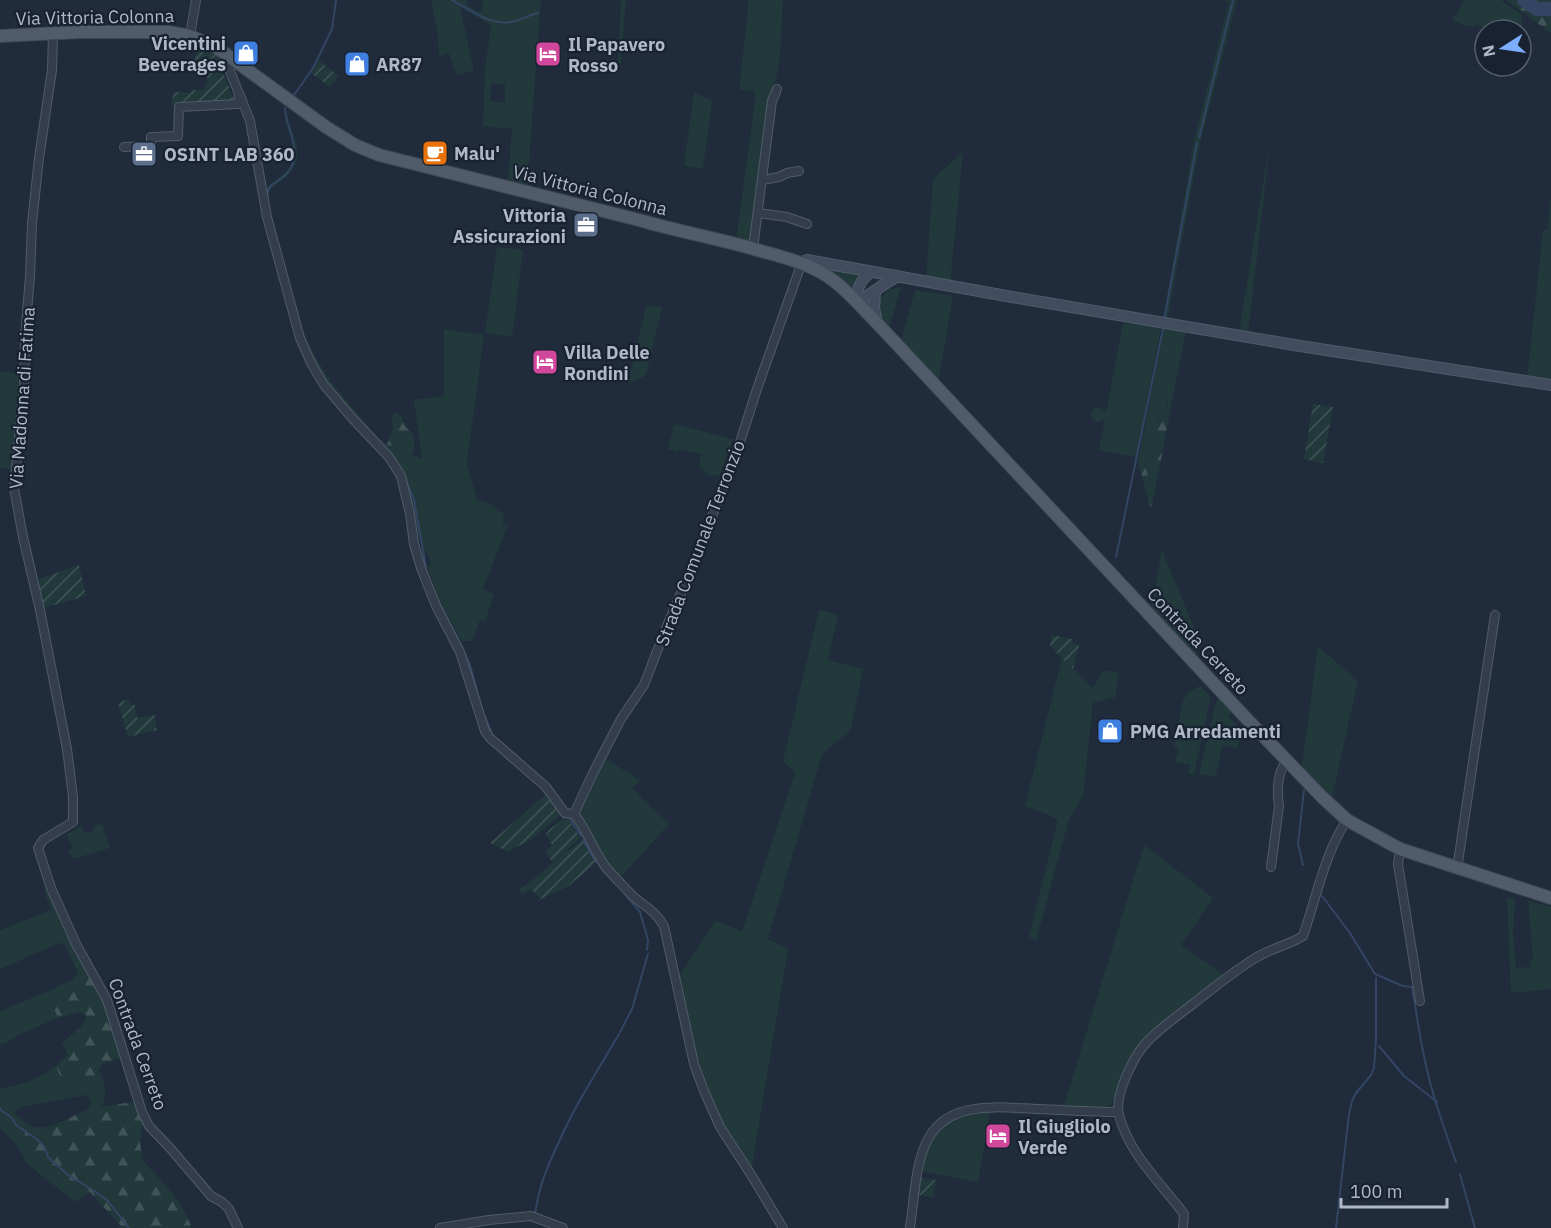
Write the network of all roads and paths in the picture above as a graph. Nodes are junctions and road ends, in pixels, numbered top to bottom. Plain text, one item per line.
1 (196, 0) edge
2 (53, 34) junction
3 (0, 36) edge
4 (190, 36) junction
5 (230, 57) junction
6 (777, 89) dead end
7 (239, 94) junction
8 (124, 147) dead end
9 (799, 171) dead end
10 (762, 180) junction
11 (758, 213) junction
12 (807, 224) dead end
13 (753, 248) junction
14 (802, 262) junction
15 (871, 272) junction
16 (897, 277) junction
17 (875, 292) junction
18 (857, 302) junction
19 (877, 323) junction
20 (1551, 385) edge
21 (1495, 615) dead end
22 (1287, 761) junction
23 (574, 813) junction
24 (1347, 820) junction
25 (38, 848) joint
26 (1400, 849) junction
27 (1270, 867) dead end
28 (1457, 869) junction
29 (1551, 898) edge
30 (1420, 1001) dead end
31 (1118, 1112) junction
32 (238, 1228) edge
33 (440, 1228) edge
34 (563, 1228) edge
35 (783, 1228) edge
36 (910, 1228) edge
37 (1183, 1228) edge

1 - 4 street, Via Vittoria Colonna
2 - 3 main road, Via Vittoria Colonna
2 - 4 main road, Via Vittoria Colonna
2 - 25 street, Via Madonna di Fatima
4 - 5 main road, Via Vittoria Colonna
5 - 7 street
5 - 13 main road, Via Vittoria Colonna
6 - 10 street
7 - 8 street
7 - 23 street
9 - 10 street
10 - 11 street
11 - 12 street
11 - 13 street
13 - 14 main road, Via Vittoria Colonna
14 - 15 street
14 - 18 main road, Via Vittoria Colonna
14 - 23 street, Strada Comunale Terronzio
15 - 16 street
15 - 18 street
16 - 17 street
16 - 20 street
17 - 18 street
17 - 19 street
18 - 19 main road, Via Vittoria Colonna
19 - 22 main road, Contrada Cerreto
21 - 28 street
22 - 24 main road, Contrada Cerreto
22 - 27 street
23 - 35 street
24 - 26 main road, Contrada Cerreto
24 - 31 street
25 - 32 street, Contrada Cerreto
26 - 28 main road, Contrada Cerreto
26 - 30 street
28 - 29 main road, Contrada Cerreto
31 - 36 street
31 - 37 street
33 - 34 street

